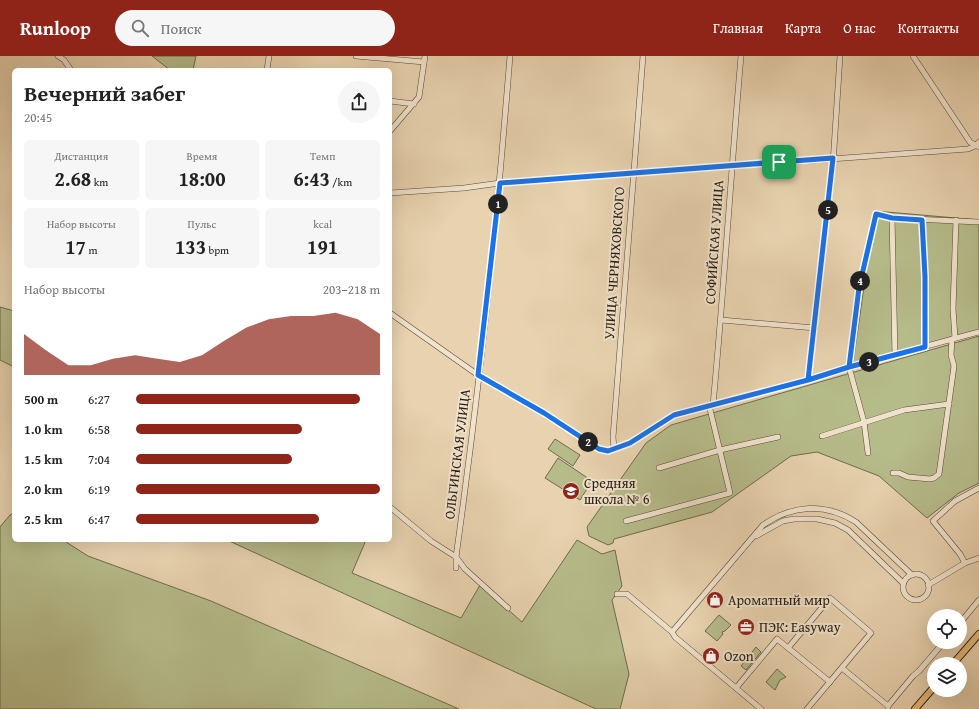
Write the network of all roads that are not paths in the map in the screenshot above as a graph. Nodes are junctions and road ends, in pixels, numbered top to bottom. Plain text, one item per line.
1 (58, 56) edge
2 (269, 56) edge
3 (356, 56) edge
4 (424, 56) edge
5 (510, 56) edge
6 (643, 56) edge
7 (741, 56) edge
8 (840, 56) edge
9 (913, 56) edge
10 (424, 62) junction
11 (70, 68) edge
12 (267, 68) edge
13 (392, 101) edge
14 (414, 104) junction
15 (392, 129) edge
16 (978, 145) edge
17 (833, 158) junction
18 (731, 166) junction
19 (633, 173) junction
20 (500, 183) junction
21 (392, 193) edge
22 (892, 218) junction
23 (922, 220) junction
24 (956, 220) junction
25 (979, 222) edge
26 (392, 313) edge
27 (721, 320) junction
28 (814, 328) junction
29 (979, 332) edge
30 (954, 339) junction
31 (925, 347) junction
32 (895, 355) junction
33 (849, 367) junction
34 (478, 375) junction
35 (808, 380) junction
36 (949, 404) junction
37 (711, 405) junction
38 (864, 422) junction
39 (822, 436) dead end
40 (778, 437) dead end
41 (614, 448) junction
42 (720, 450) junction
43 (868, 453) dead end
44 (659, 468) dead end
45 (893, 473) dead end
46 (979, 488) edge
47 (392, 509) edge
48 (626, 521) dead end
49 (752, 538) junction
50 (456, 557) junction
51 (979, 558) edge
52 (965, 563) junction
53 (456, 568) dead end
54 (912, 575) junction
55 (903, 583) junction
56 (928, 585) junction
57 (617, 594) dead end
58 (979, 600) edge
59 (508, 608) dead end
60 (967, 615) edge
61 (672, 632) junction
62 (979, 634) edge
63 (788, 648) junction
64 (938, 649) edge
65 (959, 657) edge
66 (842, 668) junction
67 (830, 682) junction
68 (736, 688) junction
69 (927, 694) edge
70 (888, 708) edge
71 (761, 709) edge
72 (808, 709) edge
73 (915, 709) edge

1 - 11 street
2 - 12 street
3 - 10 street
4 - 10 street
5 - 20 street, ОЛЬГИНСКАЯ УЛИЦА
6 - 19 street, УЛИЦА ЧЕРНЯХОВСКОГО
7 - 18 street, СОФИЙСКАЯ УЛИЦА
8 - 17 street
9 - 16 street
10 - 14 street
13 - 14 street
14 - 15 street
16 - 17 street
17 - 18 street
17 - 28 street
18 - 19 street
18 - 27 street, СОФИЙСКАЯ УЛИЦА
19 - 20 street
19 - 41 street, УЛИЦА ЧЕРНЯХОВСКОГО
20 - 21 street
20 - 34 street, ОЛЬГИНСКАЯ УЛИЦА
22 - 23 street
22 - 32 street
22 - 33 street
23 - 24 street
23 - 31 street
24 - 25 street
24 - 30 street
26 - 34 street
27 - 28 street
27 - 37 street, СОФИЙСКАЯ УЛИЦА
28 - 35 street
29 - 30 street
30 - 31 street
30 - 36 street
31 - 32 street
32 - 33 street
33 - 35 street
33 - 38 street
34 - 41 street
34 - 50 street, ОЛЬГИНСКАЯ УЛИЦА
35 - 37 street
36 - 38 street
36 - 45 street
37 - 41 street
37 - 42 street, СОФИЙСКАЯ УЛИЦА
38 - 39 street
38 - 43 street
40 - 42 street
42 - 44 street
42 - 48 street, СОФИЙСКАЯ УЛИЦА
46 - 52 street
47 - 50 street
49 - 54 street
49 - 55 street
49 - 61 street
50 - 53 street, ОЛЬГИНСКАЯ УЛИЦА
50 - 59 street
51 - 52 street
52 - 56 street
54 - 55 street
54 - 56 street
55 - 56 street
57 - 61 street
58 - 60 street
61 - 68 street
62 - 65 main road
63 - 66 street
63 - 67 street
63 - 68 street
64 - 70 street
66 - 67 street
66 - 70 street
67 - 72 street
68 - 71 street
69 - 73 main road

